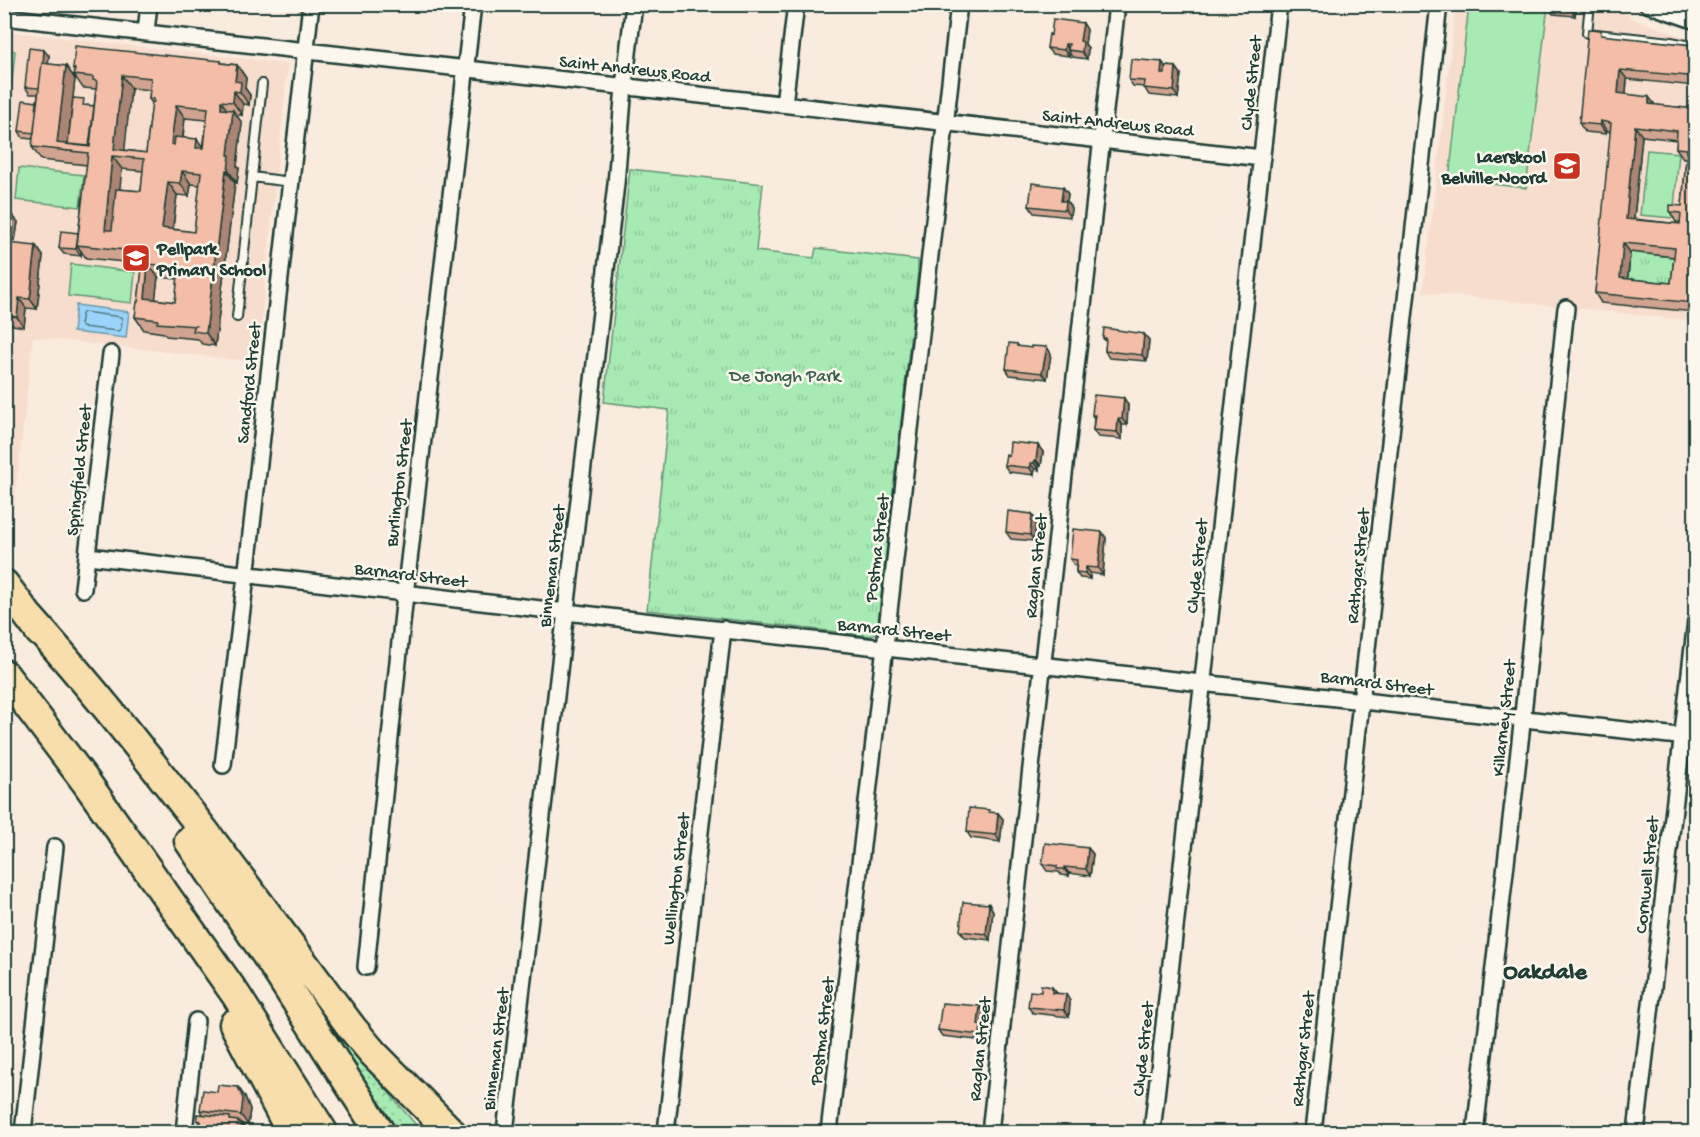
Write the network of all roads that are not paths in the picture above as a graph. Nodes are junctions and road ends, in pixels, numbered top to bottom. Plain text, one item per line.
1 (149, 4) edge
2 (311, 4) edge
3 (473, 4) edge
4 (634, 4) edge
5 (796, 4) edge
6 (959, 4) edge
7 (1117, 4) edge
8 (1279, 4) edge
9 (1439, 4) edge
10 (1590, 4) edge
11 (1647, 4) edge
12 (4, 17) edge
13 (1695, 21) edge
14 (146, 33) junction
15 (1695, 47) edge
16 (305, 51) junction
17 (465, 69) junction
18 (262, 84) dead end
19 (624, 86) junction
20 (784, 104) junction
21 (945, 122) junction
22 (1102, 140) junction
23 (1262, 158) junction
24 (252, 177) junction
25 (291, 182) junction
26 (1566, 308) dead end
27 (237, 317) dead end
28 (111, 354) dead end
29 (88, 556) junction
30 (246, 573) junction
31 (4, 584) edge
32 (83, 589) dead end
33 (405, 593) junction
34 (565, 611) junction
35 (30, 618) junction
36 (1695, 621) edge
37 (723, 629) junction
38 (885, 648) junction
39 (1042, 664) junction
40 (4, 674) edge
41 (1203, 682) junction
42 (1361, 700) junction
43 (1522, 719) junction
44 (1688, 738) edge
45 (223, 765) dead end
46 (86, 782) junction
47 (55, 847) dead end
48 (366, 967) dead end
49 (196, 1021) dead end
50 (23, 1132) edge
51 (184, 1132) edge
52 (291, 1132) edge
53 (323, 1132) edge
54 (380, 1132) edge
55 (451, 1132) edge
56 (505, 1132) edge
57 (666, 1132) edge
58 (829, 1132) edge
59 (990, 1132) edge
60 (1152, 1132) edge
61 (1313, 1132) edge
62 (1475, 1132) edge
63 (1636, 1132) edge

1 - 14 street
2 - 16 street, Sandford Street
3 - 17 street, Burlington Street
4 - 19 street, Binneman Street
5 - 20 street
6 - 21 street, Postma Street
7 - 22 street, Raglan Street
8 - 23 street, Clyde Street
9 - 42 street, Rathgar Street
10 - 15 lane
11 - 13 street
12 - 14 street, Saint Andrews Road
14 - 16 street, Saint Andrews Road
16 - 17 street, Saint Andrews Road
16 - 25 street, Sandford Street
17 - 19 street, Saint Andrews Road
17 - 33 street, Burlington Street
18 - 24 lane
19 - 20 street, Saint Andrews Road
19 - 34 street, Binneman Street
20 - 21 street, Saint Andrews Road
21 - 22 street, Saint Andrews Road
21 - 38 street, Postma Street
22 - 23 street, Saint Andrews Road
22 - 39 street, Raglan Street
23 - 41 street, Clyde Street
24 - 25 lane
24 - 27 lane
25 - 30 street, Sandford Street
26 - 43 street, Killarney Street
28 - 29 street, Springfield Street
29 - 30 street, Barnard Street
29 - 32 street, Springfield Street
30 - 33 street, Barnard Street
30 - 45 street, Sandford Street
31 - 35 highway
33 - 34 street, Barnard Street
33 - 48 street, Burlington Street
34 - 37 street, Barnard Street
34 - 56 street, Binneman Street
35 - 54 highway
35 - 55 highway
36 - 44 street, Cornwell Street
37 - 38 street, Barnard Street
37 - 57 street, Wellington Street
38 - 39 street, Barnard Street
38 - 58 street, Postma Street
39 - 41 street, Barnard Street
39 - 59 street, Raglan Street
40 - 46 highway
41 - 42 street, Barnard Street
41 - 60 street, Clyde Street
42 - 43 street, Barnard Street
42 - 61 street, Rathgar Street
43 - 44 street, Barnard Street
43 - 62 street, Killarney Street
44 - 63 street, Cornwell Street
46 - 52 highway
46 - 53 highway
47 - 50 street
49 - 51 street

